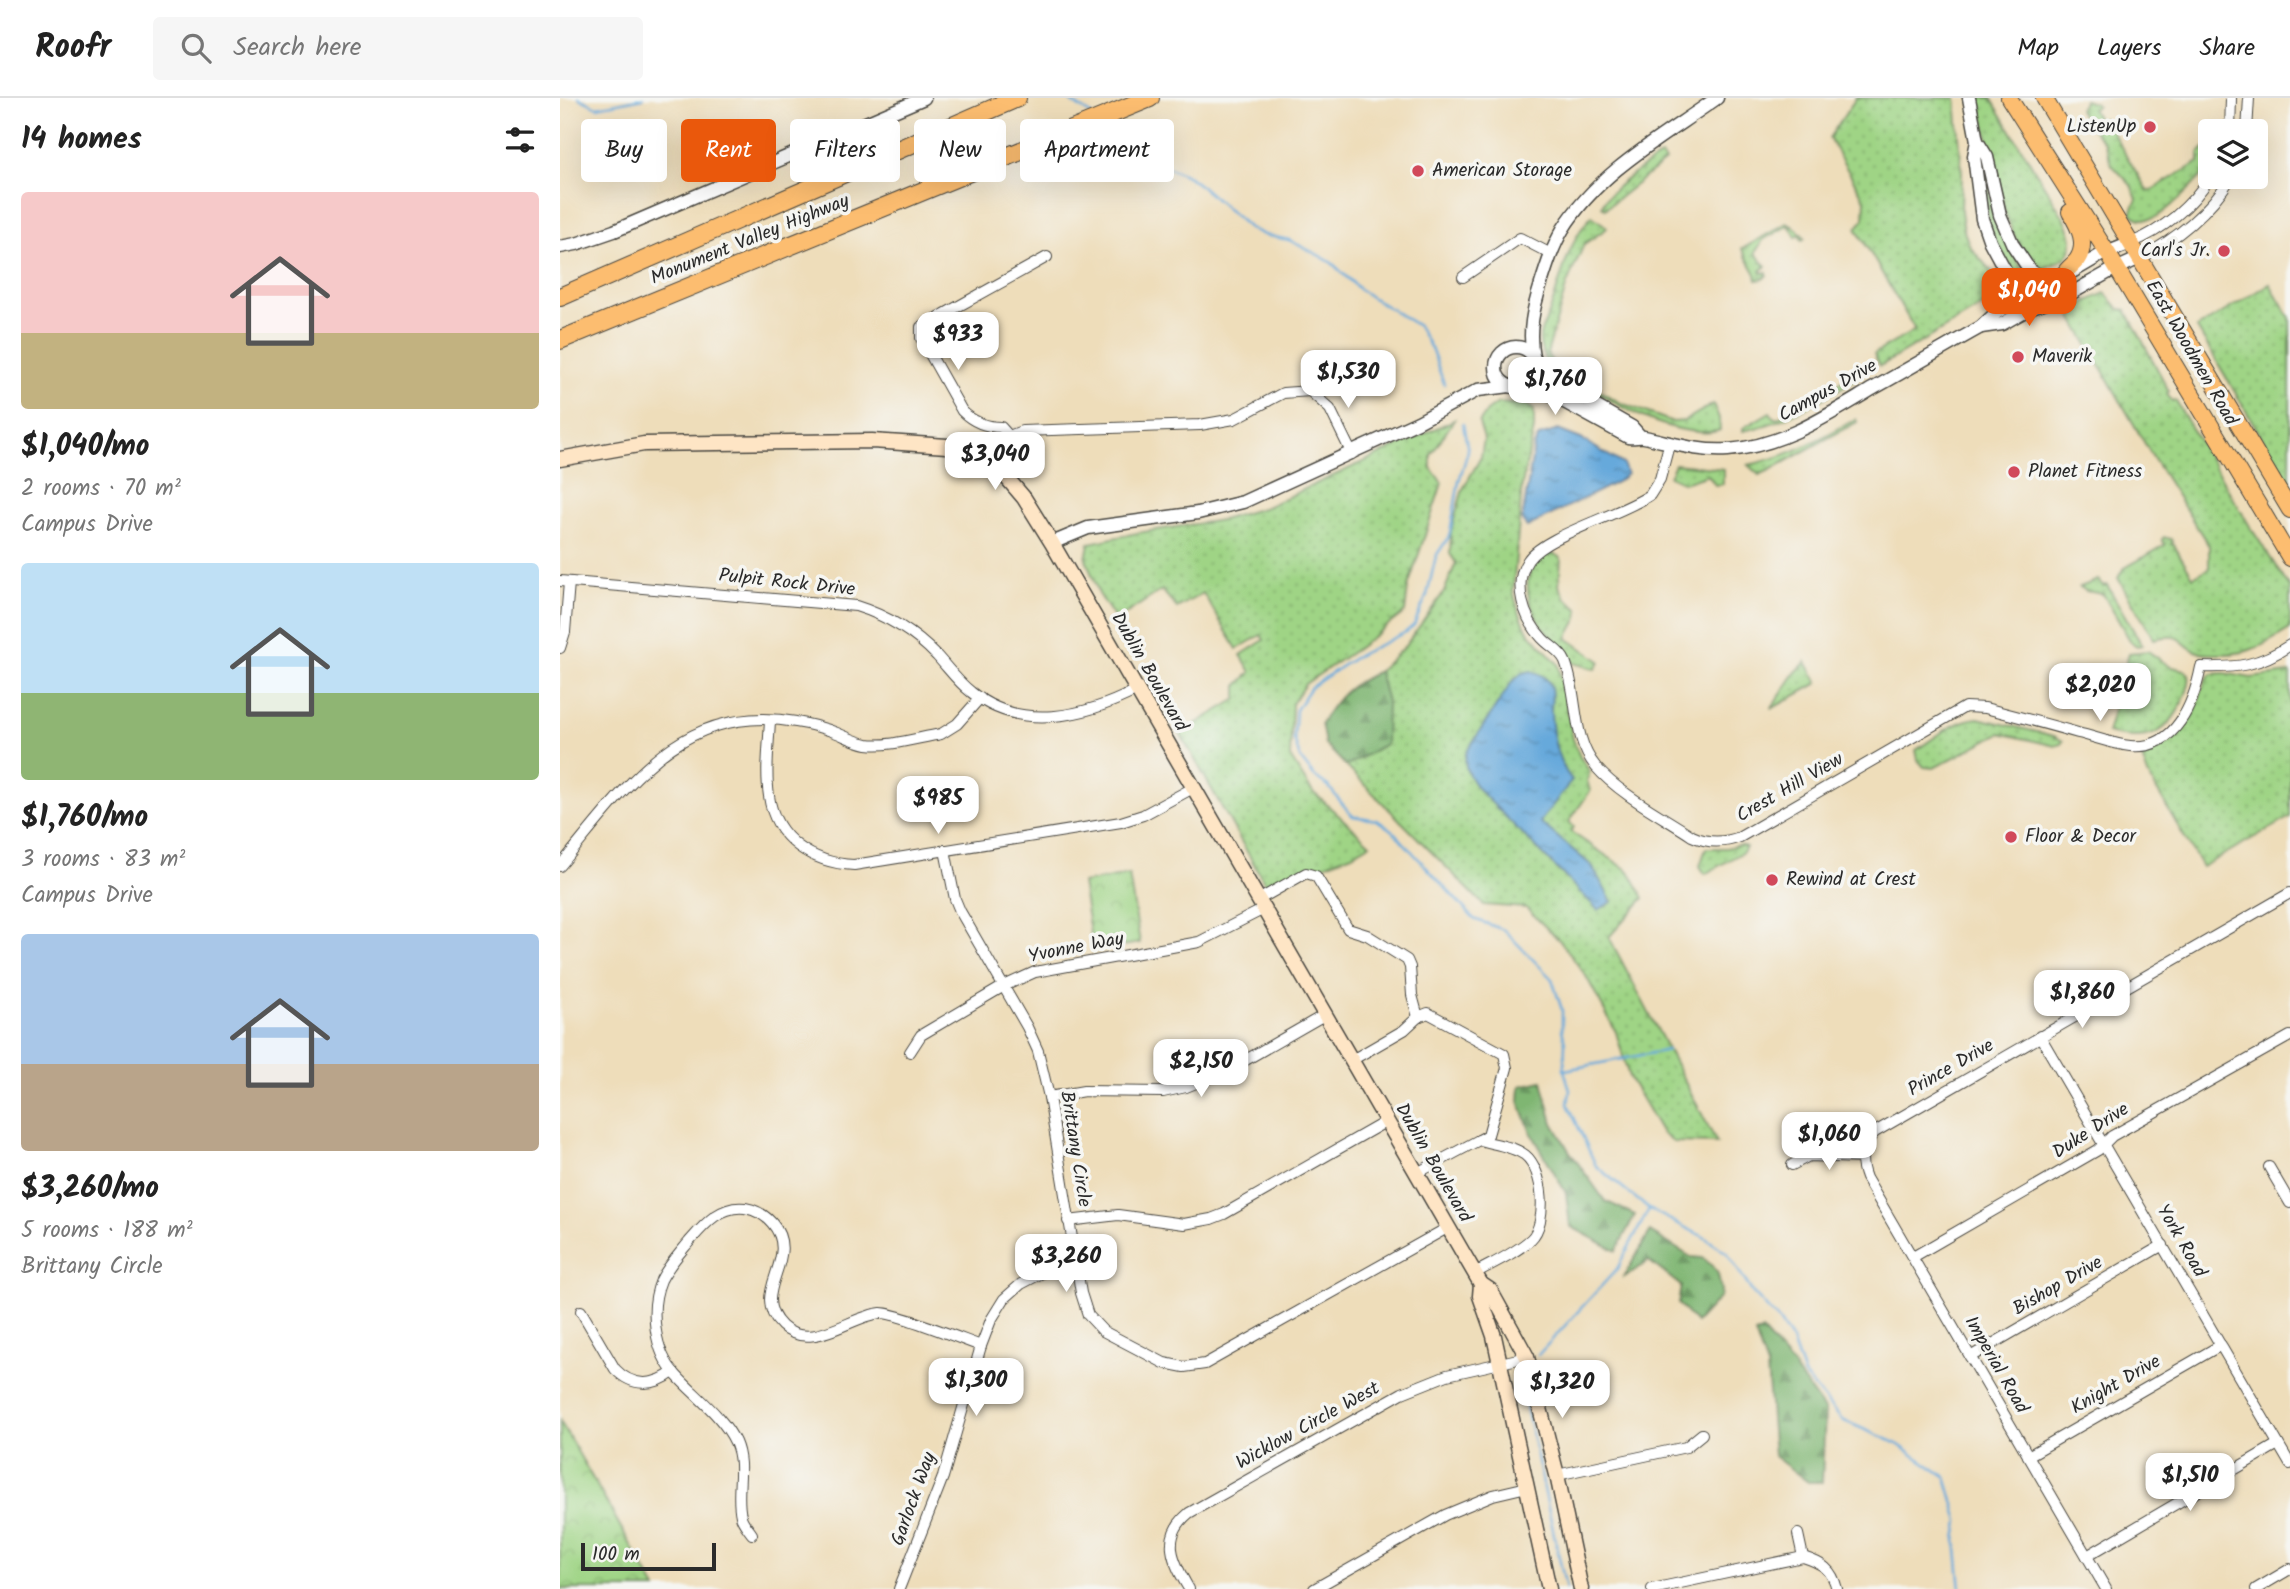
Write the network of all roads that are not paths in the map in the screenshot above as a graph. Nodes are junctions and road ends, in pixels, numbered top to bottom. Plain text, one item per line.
1 (924, 98) edge
2 (1149, 98) edge
3 (1717, 98) edge
4 (1969, 98) edge
5 (2009, 98) edge
6 (2044, 98) edge
7 (2231, 98) edge
8 (2249, 98) edge
9 (1013, 100) edge
10 (2230, 119) edge
11 (2248, 119) edge
12 (2023, 121) junction
13 (1977, 141) junction
14 (2200, 189) edge
15 (2222, 189) edge
16 (2131, 243) junction
17 (560, 247) edge
18 (2107, 252) junction
19 (1551, 254) junction
20 (1047, 257) dead end
21 (2140, 258) junction
22 (2117, 268) junction
23 (1464, 277) dead end
24 (2059, 277) junction
25 (560, 297) edge
26 (2007, 306) junction
27 (1530, 326) junction
28 (1982, 327) junction
29 (560, 340) edge
30 (1511, 348) junction
31 (1534, 359) junction
32 (1496, 367) junction
33 (1525, 385) junction
34 (1510, 386) junction
35 (1478, 390) junction
36 (1009, 436) junction
37 (1640, 436) junction
38 (1669, 445) junction
39 (1352, 454) junction
40 (560, 459) edge
41 (988, 463) junction
42 (2290, 510) edge
43 (1052, 543) junction
44 (2290, 558) edge
45 (564, 581) edge
46 (2290, 645) edge
47 (560, 648) edge
48 (1137, 690) junction
49 (980, 698) junction
50 (770, 720) junction
51 (1193, 788) junction
52 (945, 850) junction
53 (560, 866) edge
54 (2290, 893) edge
55 (1261, 904) junction
56 (1004, 986) junction
57 (1326, 1014) junction
58 (1418, 1017) junction
59 (2040, 1036) junction
60 (2290, 1036) edge
61 (910, 1052) dead end
62 (1352, 1060) junction
63 (1049, 1097) junction
64 (1387, 1121) junction
65 (1479, 1140) junction
66 (2104, 1143) junction
67 (1861, 1158) junction
68 (1793, 1166) dead end
69 (2269, 1167) dead end
70 (1418, 1173) junction
71 (2290, 1203) edge
72 (1068, 1221) junction
73 (1449, 1227) junction
74 (2163, 1245) junction
75 (1913, 1257) junction
76 (1076, 1264) junction
77 (1478, 1279) junction
78 (581, 1311) dead end
79 (2221, 1345) junction
80 (981, 1346) junction
81 (1527, 1357) junction
82 (1970, 1357) junction
83 (1500, 1363) junction
84 (673, 1372) junction
85 (1702, 1434) dead end
86 (2278, 1444) junction
87 (2028, 1456) junction
88 (2290, 1464) edge
89 (1557, 1475) junction
90 (1527, 1487) junction
91 (752, 1534) dead end
92 (1798, 1534) dead end
93 (2087, 1556) junction
94 (1803, 1557) junction
95 (2290, 1569) edge
96 (1188, 1587) edge
97 (899, 1589) edge
98 (1314, 1589) edge
99 (1549, 1589) edge
100 (1581, 1589) edge
101 (1652, 1589) edge
102 (1838, 1589) edge
103 (2106, 1589) edge
104 (2256, 1589) edge

1 - 17 street
2 - 29 highway, Monument Valley Highway
3 - 19 street
4 - 13 street
5 - 12 highway, East Woodmen Road
6 - 16 highway, East Woodmen Road
7 - 10 street
8 - 11 street
9 - 25 highway, Monument Valley Highway
12 - 18 highway, East Woodmen Road
12 - 24 highway
13 - 24 street
13 - 26 street
14 - 16 street, Campus Drive
15 - 21 street, Campus Drive
16 - 18 street, Campus Drive
16 - 21 highway, East Woodmen Road
18 - 22 highway, East Woodmen Road
18 - 24 street, Campus Drive
19 - 23 street
19 - 27 street
20 - 36 street
21 - 22 street, Campus Drive
21 - 42 highway, East Woodmen Road
22 - 28 street, Campus Drive
22 - 44 highway, East Woodmen Road
24 - 26 street, Campus Drive
26 - 28 street, Campus Drive
27 - 30 street
27 - 31 street
28 - 38 street, Campus Drive
30 - 31 street
30 - 32 street
31 - 33 street
31 - 37 street, Campus Drive
32 - 34 street
32 - 35 street
33 - 34 street
33 - 37 street, Campus Drive
34 - 35 street
35 - 39 street
36 - 39 street
36 - 41 street
37 - 38 street, Campus Drive
38 - 46 street, Crest Hill View
39 - 43 street
40 - 41 main road, Dublin Boulevard
41 - 43 main road, Dublin Boulevard
43 - 48 main road, Dublin Boulevard
45 - 47 street
45 - 49 street, Pulpit Rock Drive
48 - 49 street, Pulpit Rock Drive
48 - 51 main road, Dublin Boulevard
49 - 50 street
50 - 52 street
50 - 53 street
51 - 52 street
51 - 55 main road, Dublin Boulevard
52 - 56 street, Brittany Circle
54 - 59 street, Prince Drive
55 - 56 street, Yvonne Way
55 - 57 main road, Dublin Boulevard
55 - 58 street, Yvonne Way
56 - 61 street, Yvonne Way
56 - 63 street, Brittany Circle
57 - 62 main road, Dublin Boulevard
57 - 63 street
58 - 62 street
58 - 65 street
59 - 66 street, York Road
59 - 67 street, Prince Drive
60 - 66 street, Duke Drive
62 - 64 main road, Dublin Boulevard
63 - 72 street, Brittany Circle
64 - 70 main road, Dublin Boulevard
64 - 72 street
65 - 70 street
65 - 77 street
66 - 74 street, York Road
66 - 75 street, Duke Drive
67 - 68 street
67 - 75 street, Imperial Road
69 - 71 street
70 - 73 main road, Dublin Boulevard
72 - 76 street, Brittany Circle
73 - 76 street, Brittany Circle
73 - 77 main road, Dublin Boulevard
74 - 79 street, York Road
74 - 82 street, Bishop Drive
75 - 82 street, Imperial Road
76 - 80 street, Garlock Way
77 - 81 main road, Dublin Boulevard
77 - 83 main road, Dublin Boulevard
78 - 84 street
79 - 86 street, York Road
79 - 87 street, Knight Drive
80 - 84 street
80 - 97 street, Garlock Way
81 - 83 street, Wicklow Circle West
81 - 89 main road, Dublin Boulevard
82 - 87 street, Imperial Road
83 - 90 main road, Dublin Boulevard
83 - 96 street, Wicklow Circle West
84 - 91 street
85 - 89 street
86 - 88 street, York Road
86 - 93 street
87 - 93 street, Imperial Road
89 - 100 main road, Dublin Boulevard
90 - 98 street
90 - 99 main road, Dublin Boulevard
92 - 94 street
93 - 103 street, Imperial Road
94 - 101 street
94 - 102 street
95 - 104 street

